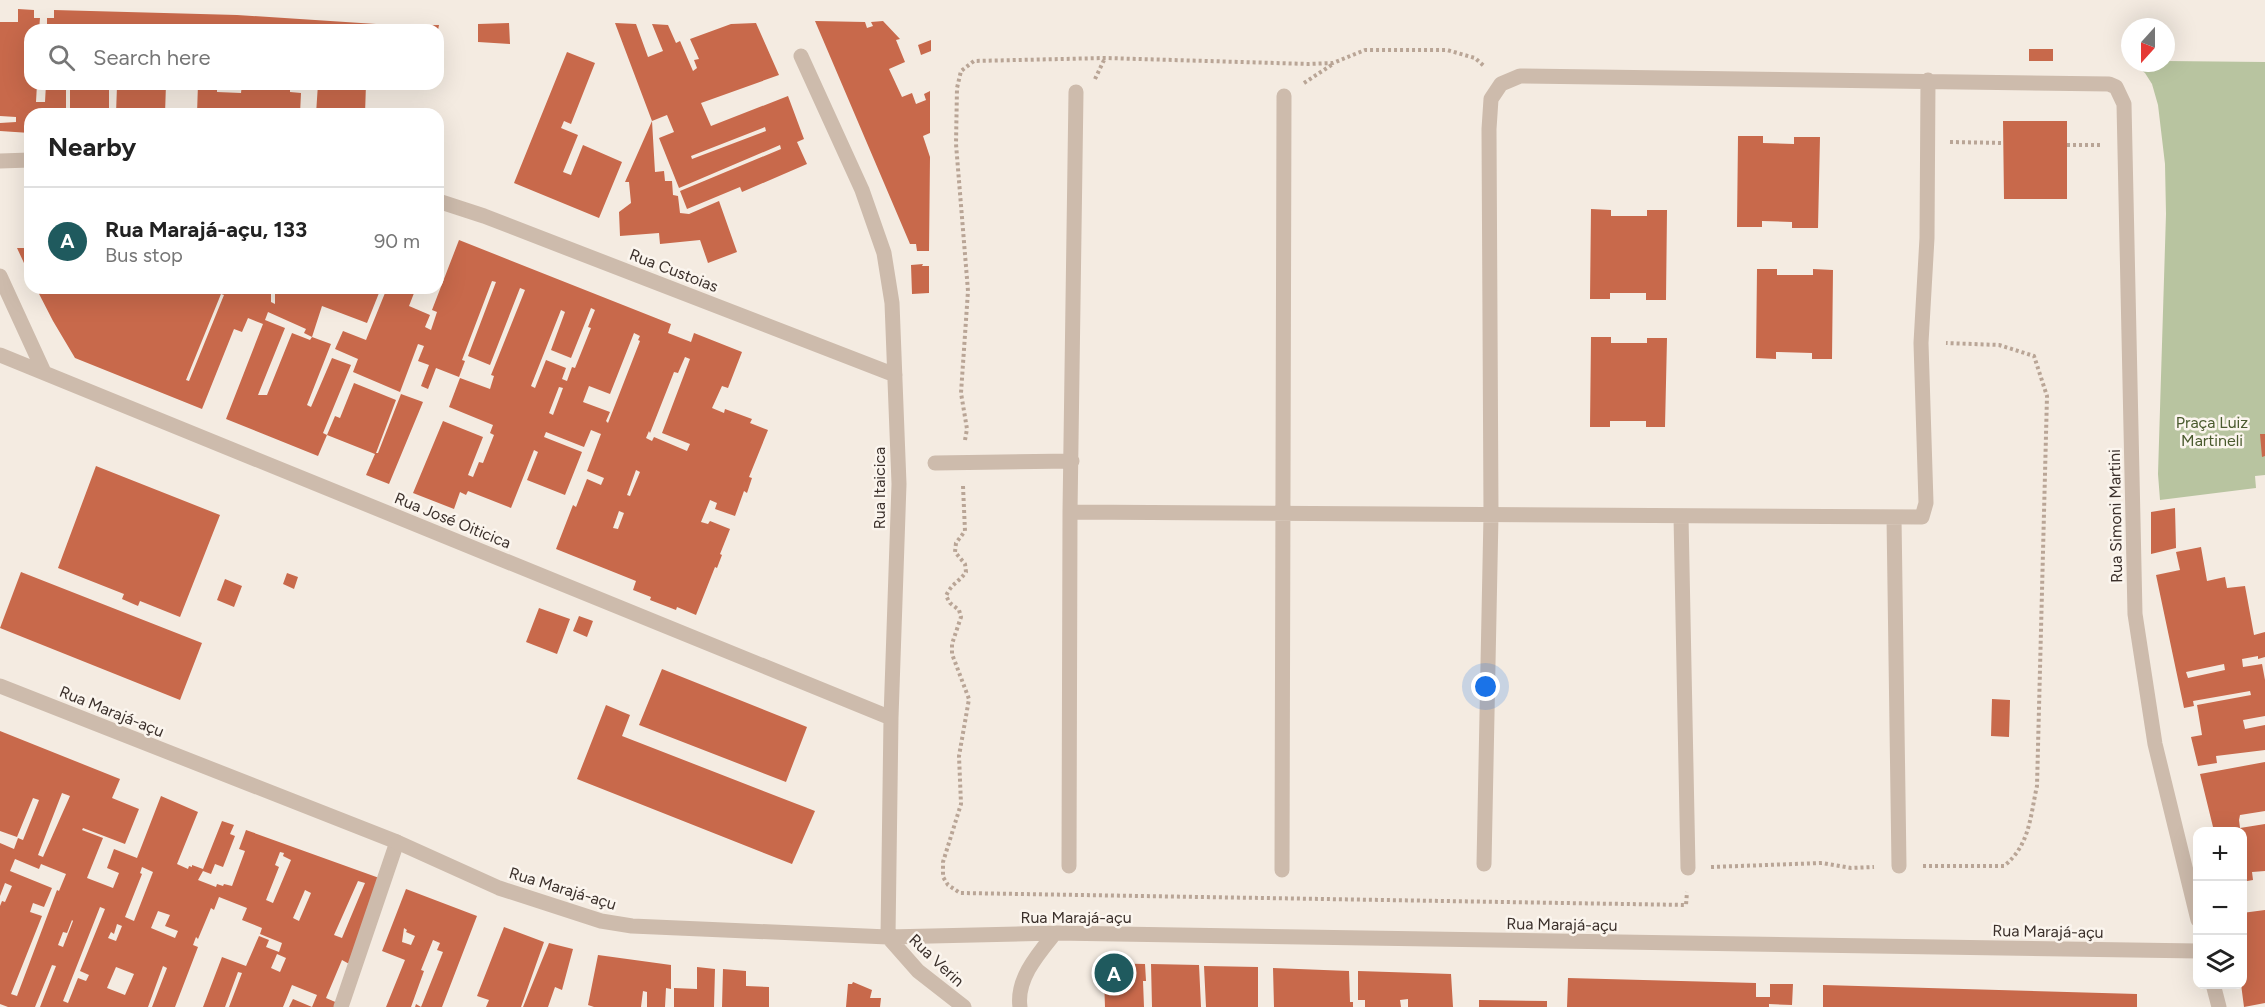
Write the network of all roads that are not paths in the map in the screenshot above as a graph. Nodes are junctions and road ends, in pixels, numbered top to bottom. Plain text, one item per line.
1 (801, 56) dead end
2 (1928, 80) junction
3 (1076, 92) dead end
4 (1284, 96) road end
5 (24, 160) edge
6 (0, 161) edge
7 (444, 203) edge
8 (0, 276) edge
9 (0, 355) edge
10 (44, 372) junction
11 (895, 375) junction
12 (1072, 461) junction
13 (935, 463) dead end
14 (1070, 512) junction
15 (1283, 514) junction
16 (1491, 515) junction
17 (1681, 516) junction
18 (1894, 517) junction
19 (0, 686) edge
20 (891, 718) junction
21 (397, 842) junction
22 (1484, 864) dead end
23 (1069, 866) dead end
24 (1899, 866) road end
25 (1688, 868) road end
26 (1282, 870) dead end
27 (2193, 900) edge
28 (1054, 933) junction
29 (888, 937) junction
30 (2193, 951) edge
31 (2214, 989) edge
32 (341, 1007) edge
33 (964, 1007) edge
34 (1020, 1007) edge
35 (2219, 1007) edge

1 - 11 street, Rua Itaicica
2 - 16 street
2 - 18 street
2 - 27 street, Rua Simoni Martini
3 - 12 street
4 - 15 street
5 - 6 street
7 - 11 street, Rua Custoias
8 - 10 street
9 - 10 street, Rua José Oiticica
10 - 20 street, Rua José Oiticica
11 - 20 street, Rua Itaicica
12 - 13 street
12 - 14 street
14 - 15 street
14 - 23 street
15 - 16 street
15 - 26 street
16 - 17 street
16 - 22 street
17 - 18 street
17 - 25 street
18 - 24 street
19 - 21 street, Rua Marajá-açu
20 - 29 street, Rua Itaicica
21 - 29 street, Rua Marajá-açu
21 - 32 street
28 - 29 street, Rua Marajá-açu
28 - 30 street, Rua Marajá-açu
28 - 34 street
29 - 33 street, Rua Verin
31 - 35 street

